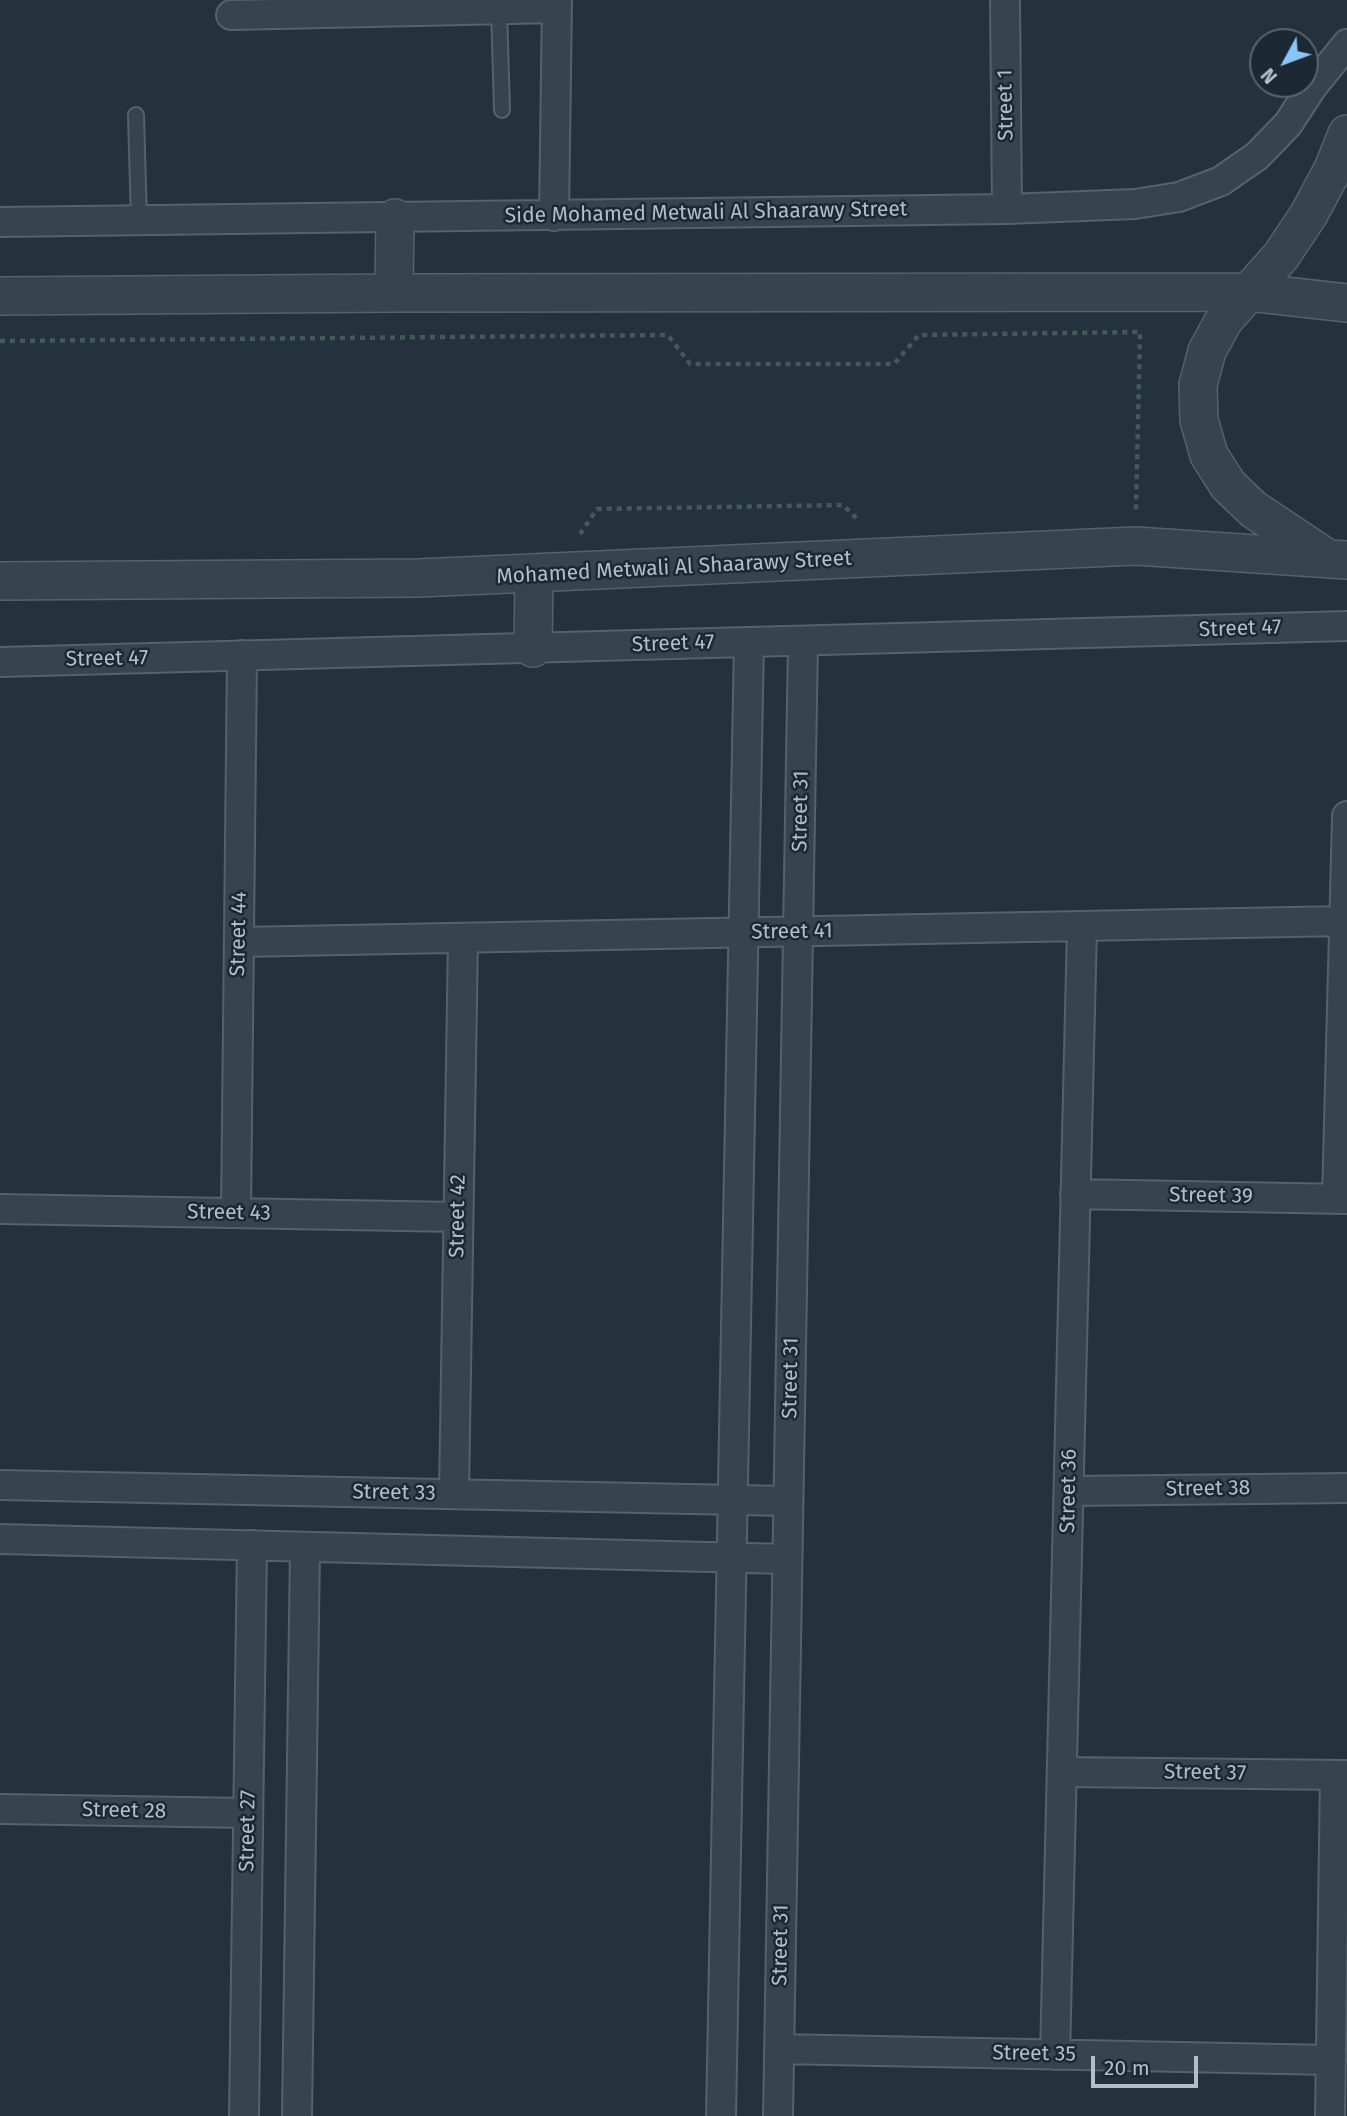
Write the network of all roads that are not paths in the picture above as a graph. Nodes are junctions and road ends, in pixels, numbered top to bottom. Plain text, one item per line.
1 (1005, 0) edge
2 (556, 4) edge
3 (499, 9) junction
4 (231, 15) dead end
5 (1347, 44) edge
6 (502, 110) dead end
7 (135, 115) dead end
8 (1347, 134) edge
9 (1007, 209) junction
10 (554, 216) junction
11 (396, 218) junction
12 (139, 221) junction
13 (0, 222) edge
14 (1249, 292) junction
15 (394, 293) junction
16 (0, 296) edge
17 (1347, 303) edge
18 (1338, 560) edge
19 (534, 574) junction
20 (0, 581) edge
21 (1347, 626) edge
22 (803, 640) junction
23 (749, 642) junction
24 (533, 648) junction
25 (242, 655) junction
26 (0, 662) edge
27 (1347, 816) edge
28 (1344, 921) junction
29 (1082, 927) junction
30 (799, 932) junction
31 (743, 933) junction
32 (463, 938) junction
33 (239, 942) junction
34 (1076, 1194) junction
35 (1342, 1199) edge
36 (0, 1209) edge
37 (236, 1213) junction
38 (458, 1217) junction
39 (0, 1485) edge
40 (1347, 1488) edge
41 (1069, 1491) junction
42 (454, 1494) junction
43 (733, 1500) junction
44 (788, 1501) junction
45 (0, 1539) edge
46 (252, 1545) junction
47 (305, 1547) junction
48 (732, 1557) junction
49 (787, 1559) junction
50 (1062, 1772) junction
51 (1341, 1775) edge
52 (0, 1810) edge
53 (248, 1813) junction
54 (779, 2049) junction
55 (1055, 2054) junction
56 (1331, 2060) junction
57 (244, 2116) edge
58 (298, 2116) edge
59 (720, 2116) edge
60 (778, 2116) edge
61 (1330, 2116) edge

1 - 9 street, Street 1
2 - 3 street
2 - 10 street
3 - 4 street
3 - 6 lane
5 - 9 street, Side Mohamed Metwali Al Shaarawy Street
7 - 12 lane
8 - 14 street
9 - 10 street, Side Mohamed Metwali Al Shaarawy Street
10 - 11 street, Side Mohamed Metwali Al Shaarawy Street
11 - 12 street, Side Mohamed Metwali Al Shaarawy Street
11 - 15 street
12 - 13 street, Side Mohamed Metwali Al Shaarawy Street
14 - 15 street
14 - 17 street
14 - 18 street
15 - 16 street
18 - 19 street, Mohamed Metwali Al Shaarawy Street
19 - 20 street, Mohamed Metwali Al Shaarawy Street
19 - 24 street
21 - 22 street, Street 47
22 - 23 street, Street 47
22 - 30 street, Street 31
23 - 24 street, Street 47
23 - 31 street
24 - 25 street, Street 47
25 - 26 street, Street 47
25 - 33 street, Street 44
27 - 28 street
28 - 29 street, Street 41
28 - 35 street
29 - 30 street, Street 41
29 - 34 street, Street 36
30 - 31 street, Street 41
30 - 44 street, Street 31
31 - 32 street, Street 41
31 - 43 street
32 - 33 street, Street 41
32 - 38 street, Street 42
33 - 37 street, Street 44
34 - 35 street, Street 39
34 - 41 street, Street 36
36 - 37 street, Street 43
37 - 38 street, Street 43
38 - 42 street, Street 42
39 - 42 street, Street 33
40 - 41 street, Street 38
41 - 50 street, Street 36
42 - 43 street, Street 33
43 - 44 street, Street 33
43 - 48 street
44 - 49 street, Street 31
45 - 46 street
46 - 47 street
46 - 53 street, Street 27
47 - 48 street
47 - 58 street
48 - 49 street
48 - 59 street
49 - 54 street, Street 31
50 - 51 street, Street 37
50 - 55 street, Street 36
51 - 56 street
52 - 53 street, Street 28
53 - 57 street, Street 27
54 - 55 street, Street 35
54 - 60 street, Street 31
55 - 56 street, Street 35
56 - 61 street

